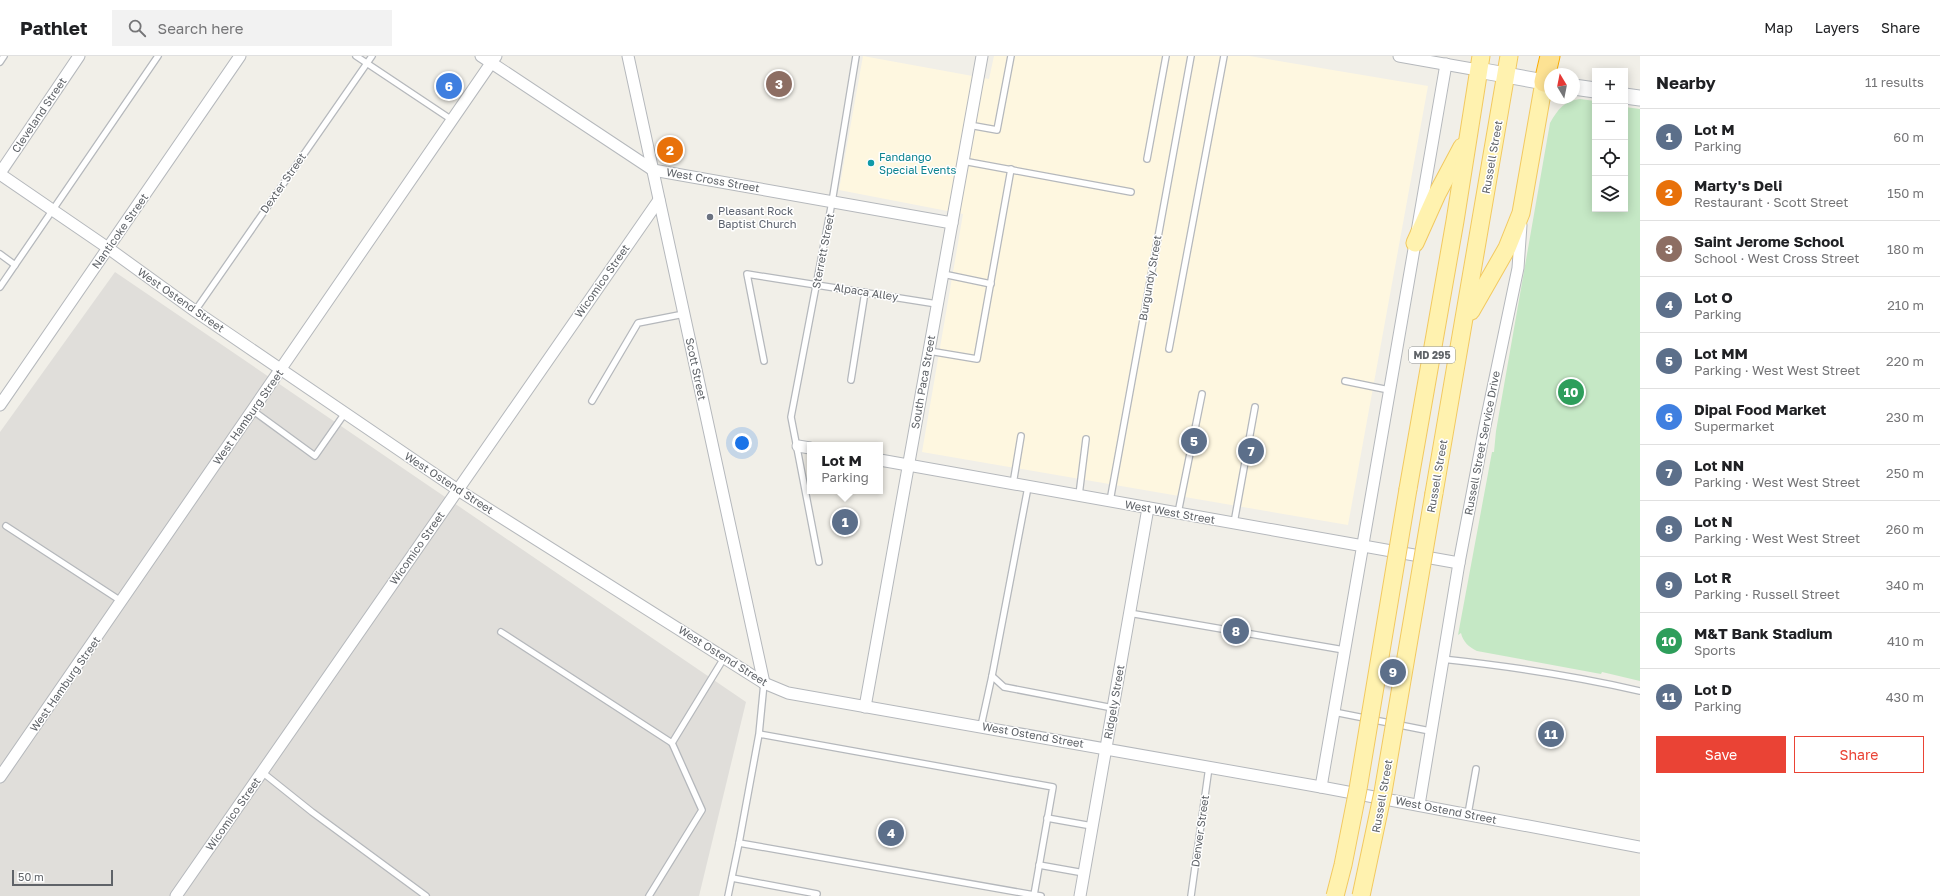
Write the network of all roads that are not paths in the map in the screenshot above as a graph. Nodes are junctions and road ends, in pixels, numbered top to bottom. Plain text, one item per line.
1 (4, 56) edge
2 (79, 56) edge
3 (158, 56) edge
4 (240, 56) edge
5 (356, 56) edge
6 (372, 56) edge
7 (481, 56) edge
8 (628, 56) edge
9 (856, 56) edge
10 (982, 56) edge
11 (1011, 56) edge
12 (1166, 56) edge
13 (1191, 56) edge
14 (1224, 56) edge
15 (1398, 56) edge
16 (1509, 56) edge
17 (1550, 56) edge
18 (492, 58) edge
19 (0, 62) edge
20 (366, 63) junction
21 (1480, 63) edge
22 (1446, 64) junction
23 (1549, 68) edge
24 (1506, 75) junction
25 (1544, 81) edge
26 (1580, 88) edge
27 (1592, 90) edge
28 (1628, 96) edge
29 (1544, 97) edge
30 (1640, 98) edge
31 (452, 120) junction
32 (969, 125) junction
33 (1468, 136) junction
34 (1147, 159) dead end
35 (963, 161) junction
36 (652, 170) junction
37 (1011, 170) junction
38 (0, 174) edge
39 (1131, 192) dead end
40 (659, 200) junction
41 (832, 202) junction
42 (53, 210) junction
43 (1521, 213) junction
44 (952, 223) junction
45 (1415, 243) junction
46 (108, 248) junction
47 (0, 254) edge
48 (15, 265) junction
49 (943, 274) junction
50 (816, 284) junction
51 (990, 284) junction
52 (0, 287) edge
53 (865, 292) junction
54 (937, 304) junction
55 (195, 311) junction
56 (684, 314) junction
57 (1464, 323) junction
58 (1169, 349) dead end
59 (929, 351) junction
60 (764, 361) dead end
61 (280, 370) junction
62 (851, 380) dead end
63 (1345, 381) dead end
64 (1389, 390) junction
65 (1202, 394) dead end
66 (592, 401) dead end
67 (0, 405) edge
68 (1255, 407) dead end
69 (252, 410) junction
70 (345, 413) junction
71 (1021, 436) dead end
72 (1086, 440) dead end
73 (798, 446) junction
74 (807, 448) edge
75 (883, 461) edge
76 (908, 465) junction
77 (1013, 484) junction
78 (1028, 487) junction
79 (458, 490) junction
80 (1079, 495) junction
81 (1110, 501) junction
82 (1148, 508) junction
83 (1178, 513) junction
84 (1234, 523) junction
85 (6, 526) dead end
86 (1362, 546) junction
87 (819, 562) dead end
88 (1459, 563) junction
89 (121, 601) junction
90 (1129, 613) junction
91 (501, 632) dead end
92 (1344, 650) junction
93 (724, 658) junction
94 (1442, 659) junction
95 (992, 676) junction
96 (764, 683) junction
97 (1640, 692) edge
98 (865, 707) junction
99 (1113, 708) junction
100 (1334, 712) junction
101 (981, 726) junction
102 (1430, 731) junction
103 (759, 734) junction
104 (672, 743) junction
105 (1106, 748) junction
106 (1209, 766) junction
107 (1476, 769) dead end
108 (262, 772) junction
109 (0, 778) edge
110 (1321, 787) junction
111 (1418, 805) junction
112 (1468, 814) junction
113 (1047, 818) junction
114 (1092, 826) junction
115 (739, 843) junction
116 (1640, 847) edge
117 (1039, 865) junction
118 (1084, 873) junction
119 (732, 878) junction
120 (1034, 895) junction
121 (176, 896) edge
122 (426, 896) edge
123 (649, 896) edge
124 (728, 896) edge
125 (814, 896) edge
126 (1041, 896) edge
127 (1080, 896) edge
128 (1191, 896) edge
129 (1334, 896) edge
130 (1361, 896) edge

1 - 19 lane
2 - 38 street, Cleveland Street
3 - 42 lane
4 - 46 street, Nanticoke Street
5 - 20 lane
6 - 20 lane, Dexter Street
7 - 18 street, West Cross Street
8 - 36 street, Scott Street
9 - 41 lane, Sterrett Street
10 - 32 street, South Paca Street
11 - 32 lane
12 - 34 lane
13 - 81 lane, Burgundy Street
14 - 58 lane
15 - 22 street
16 - 24 main road, Russell Street / MD 295
17 - 23 highway
18 - 31 street, West Hamburg Street
18 - 36 street, West Cross Street
20 - 31 lane
20 - 55 lane, Dexter Street
21 - 22 street
21 - 24 street
21 - 33 main road, MD 295
22 - 45 street
24 - 25 street
24 - 57 main road, Russell Street / MD 295
26 - 27 street
28 - 30 street
29 - 43 main road, Russell Street Service Drive
31 - 61 street, West Hamburg Street
32 - 35 street, South Paca Street
33 - 45 main road
33 - 129 main road, MD 295, bridge
35 - 37 lane
35 - 44 street, South Paca Street
36 - 40 street, Scott Street
36 - 41 street, West Cross Street
37 - 39 lane
37 - 51 lane
38 - 42 street, West Ostend Street
40 - 56 street, Scott Street
40 - 79 street, Wicomico Street
41 - 44 street, West Cross Street
41 - 50 lane, Sterrett Street
42 - 46 street, West Ostend Street
42 - 48 lane
43 - 57 main road
43 - 88 street, Russell Street Service Drive
44 - 49 street, South Paca Street
45 - 64 street
46 - 55 street, West Ostend Street
46 - 67 street, Nanticoke Street
47 - 48 lane
48 - 52 lane
49 - 51 lane
49 - 54 street, South Paca Street
50 - 53 lane, Alpaca Alley
50 - 60 lane, Alpaca Alley
50 - 73 lane, Sterrett Street
51 - 59 lane
53 - 54 lane, Alpaca Alley
53 - 62 lane
54 - 59 street, South Paca Street
55 - 61 street, West Ostend Street
56 - 66 lane
56 - 96 street, Scott Street
57 - 130 main road, Russell Street / MD 295, bridge
59 - 76 street, South Paca Street
61 - 69 street, West Hamburg Street
61 - 70 street, West Ostend Street
63 - 64 lane
64 - 86 street
65 - 83 lane
68 - 84 lane
69 - 70 lane
69 - 89 street, West Hamburg Street
70 - 79 street, West Ostend Street
71 - 77 lane
72 - 80 lane
73 - 74 street
73 - 87 lane, Sterrett Street
75 - 76 street, West West Street
76 - 77 street, West West Street
76 - 98 street, South Paca Street
77 - 78 street, West West Street
78 - 80 street, West West Street
78 - 95 lane
79 - 93 street, West Ostend Street
79 - 108 street, Wicomico Street
80 - 81 street, West West Street
81 - 82 street, West West Street
82 - 83 street, West West Street
82 - 90 street, Ridgely Street
83 - 84 street, West West Street
84 - 86 street, West West Street
85 - 89 lane
86 - 88 street, West West Street
86 - 92 street
88 - 94 street, Russell Street Service Drive
89 - 109 street, West Hamburg Street
90 - 92 lane
90 - 99 street, Ridgely Street
91 - 104 lane
92 - 100 street
93 - 96 street, West Ostend Street
93 - 104 lane
94 - 97 lane
94 - 102 street, Russell Street Service Drive
95 - 99 lane
95 - 101 lane
96 - 98 street, West Ostend Street
96 - 103 lane
98 - 101 street, West Ostend Street
99 - 105 street, Ridgely Street
100 - 102 lane
100 - 110 street
101 - 105 street, West Ostend Street
102 - 111 street, Russell Street Service Drive
103 - 113 lane
103 - 115 lane
104 - 123 lane
105 - 106 street, West Ostend Street
105 - 114 street, Ridgely Street
106 - 110 street, West Ostend Street
106 - 128 lane, Denver Street
107 - 112 lane
108 - 121 street, Wicomico Street
108 - 122 lane
110 - 111 street, West Ostend Street
111 - 112 street, West Ostend Street
112 - 116 street, West Ostend Street
113 - 114 lane
113 - 117 lane
114 - 118 street, Ridgely Street
115 - 119 lane
115 - 120 lane
117 - 118 lane
117 - 120 lane
118 - 127 street, Ridgely Street
119 - 124 lane
119 - 125 lane
120 - 126 lane

